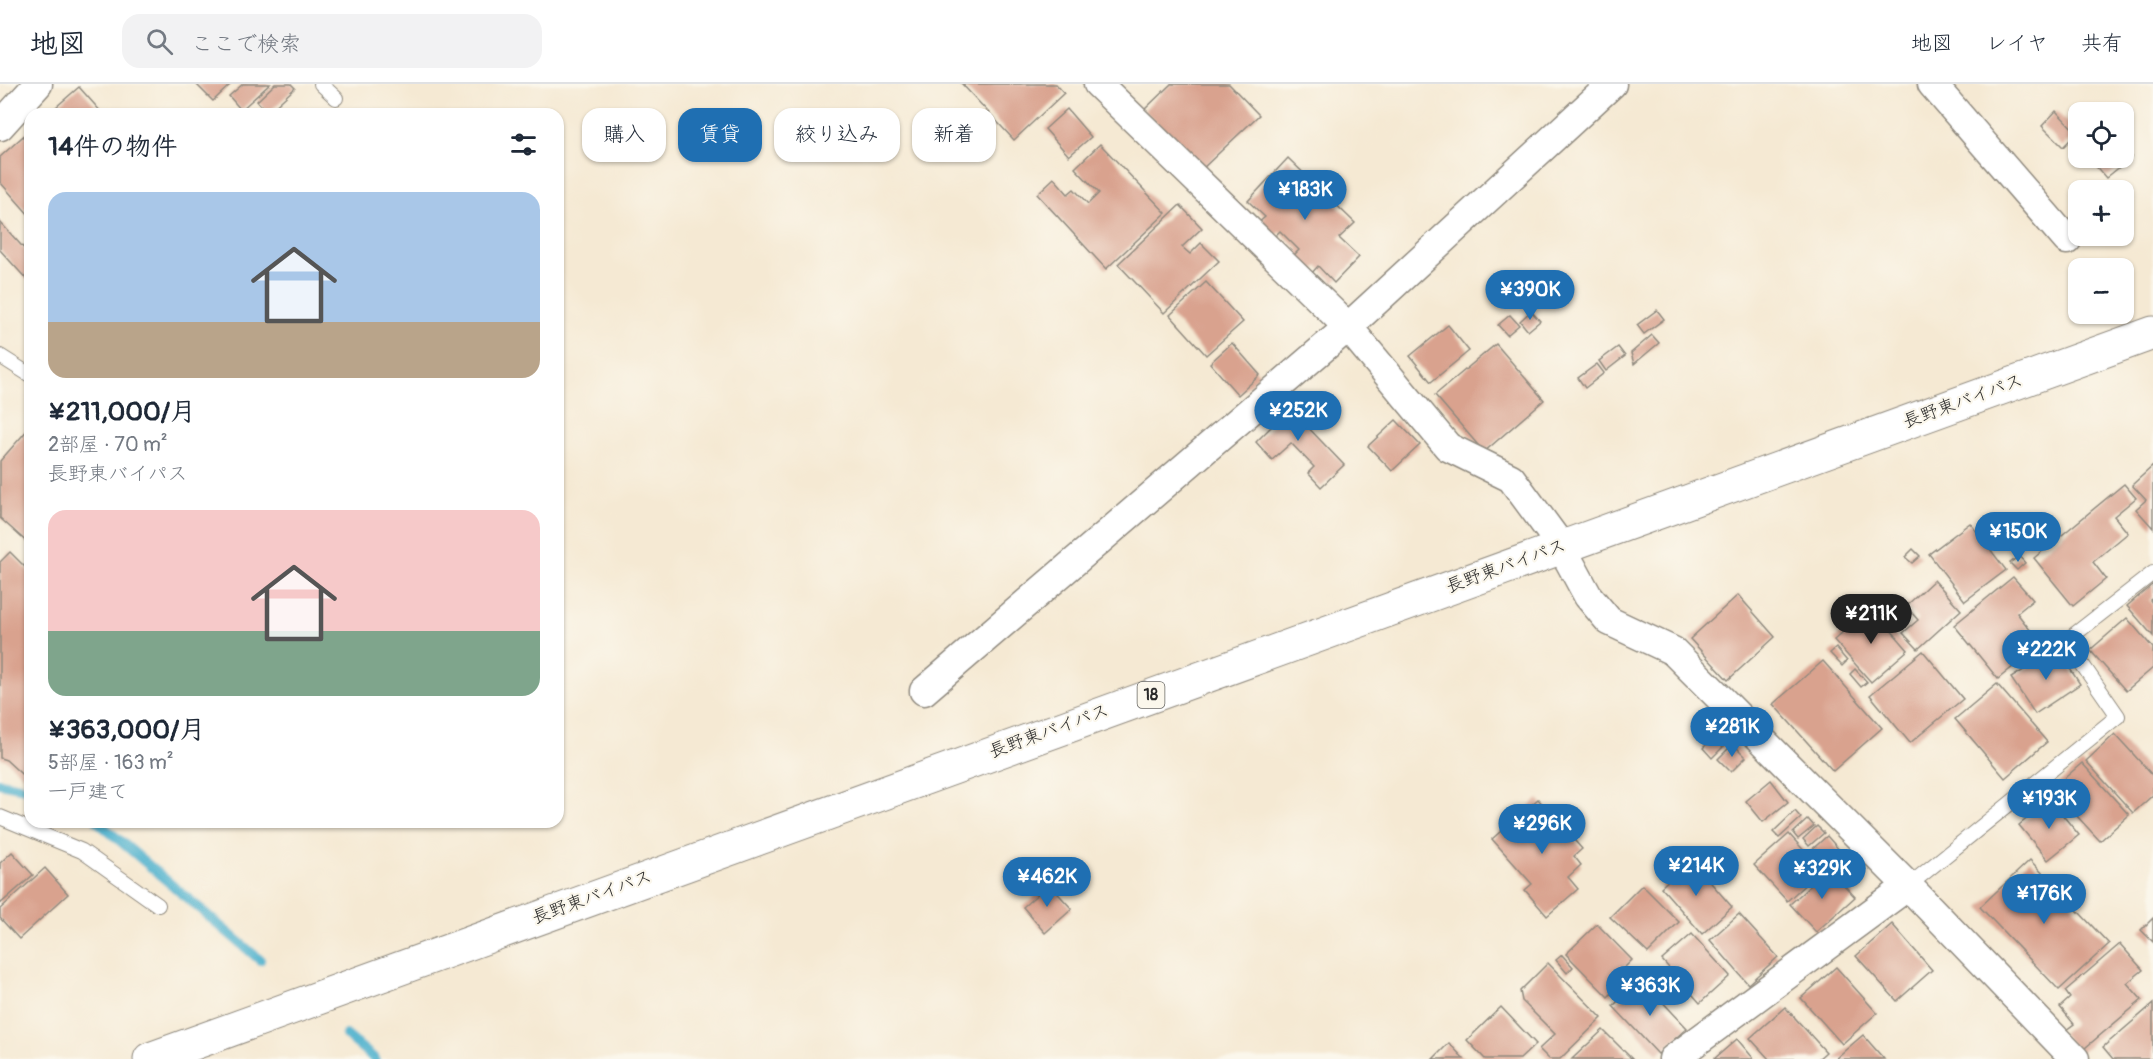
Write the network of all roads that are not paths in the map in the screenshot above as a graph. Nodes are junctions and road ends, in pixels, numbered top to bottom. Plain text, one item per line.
1 (38, 84) edge
2 (321, 84) edge
3 (1098, 84) edge
4 (1612, 84) edge
5 (1932, 84) edge
6 (336, 98) dead end
7 (0, 126) edge
8 (2067, 240) dead end
9 (1348, 327) junction
10 (2153, 333) edge
11 (0, 356) edge
12 (24, 371) edge
13 (1562, 546) junction
14 (2153, 573) edge
15 (924, 691) dead end
16 (0, 817) edge
17 (24, 827) edge
18 (27, 828) edge
19 (1908, 886) junction
20 (158, 905) dead end
21 (150, 1059) edge
22 (1673, 1059) edge
23 (2075, 1059) edge

1 - 7 street
2 - 6 lane
3 - 9 street
4 - 9 street
5 - 8 street
9 - 13 street
9 - 15 street
10 - 13 highway, 長野東バイパス / 18
11 - 12 lane
13 - 19 street
13 - 21 highway, 長野東バイパス / 18
14 - 19 lane
16 - 17 lane
18 - 20 lane
19 - 22 street
19 - 23 street

